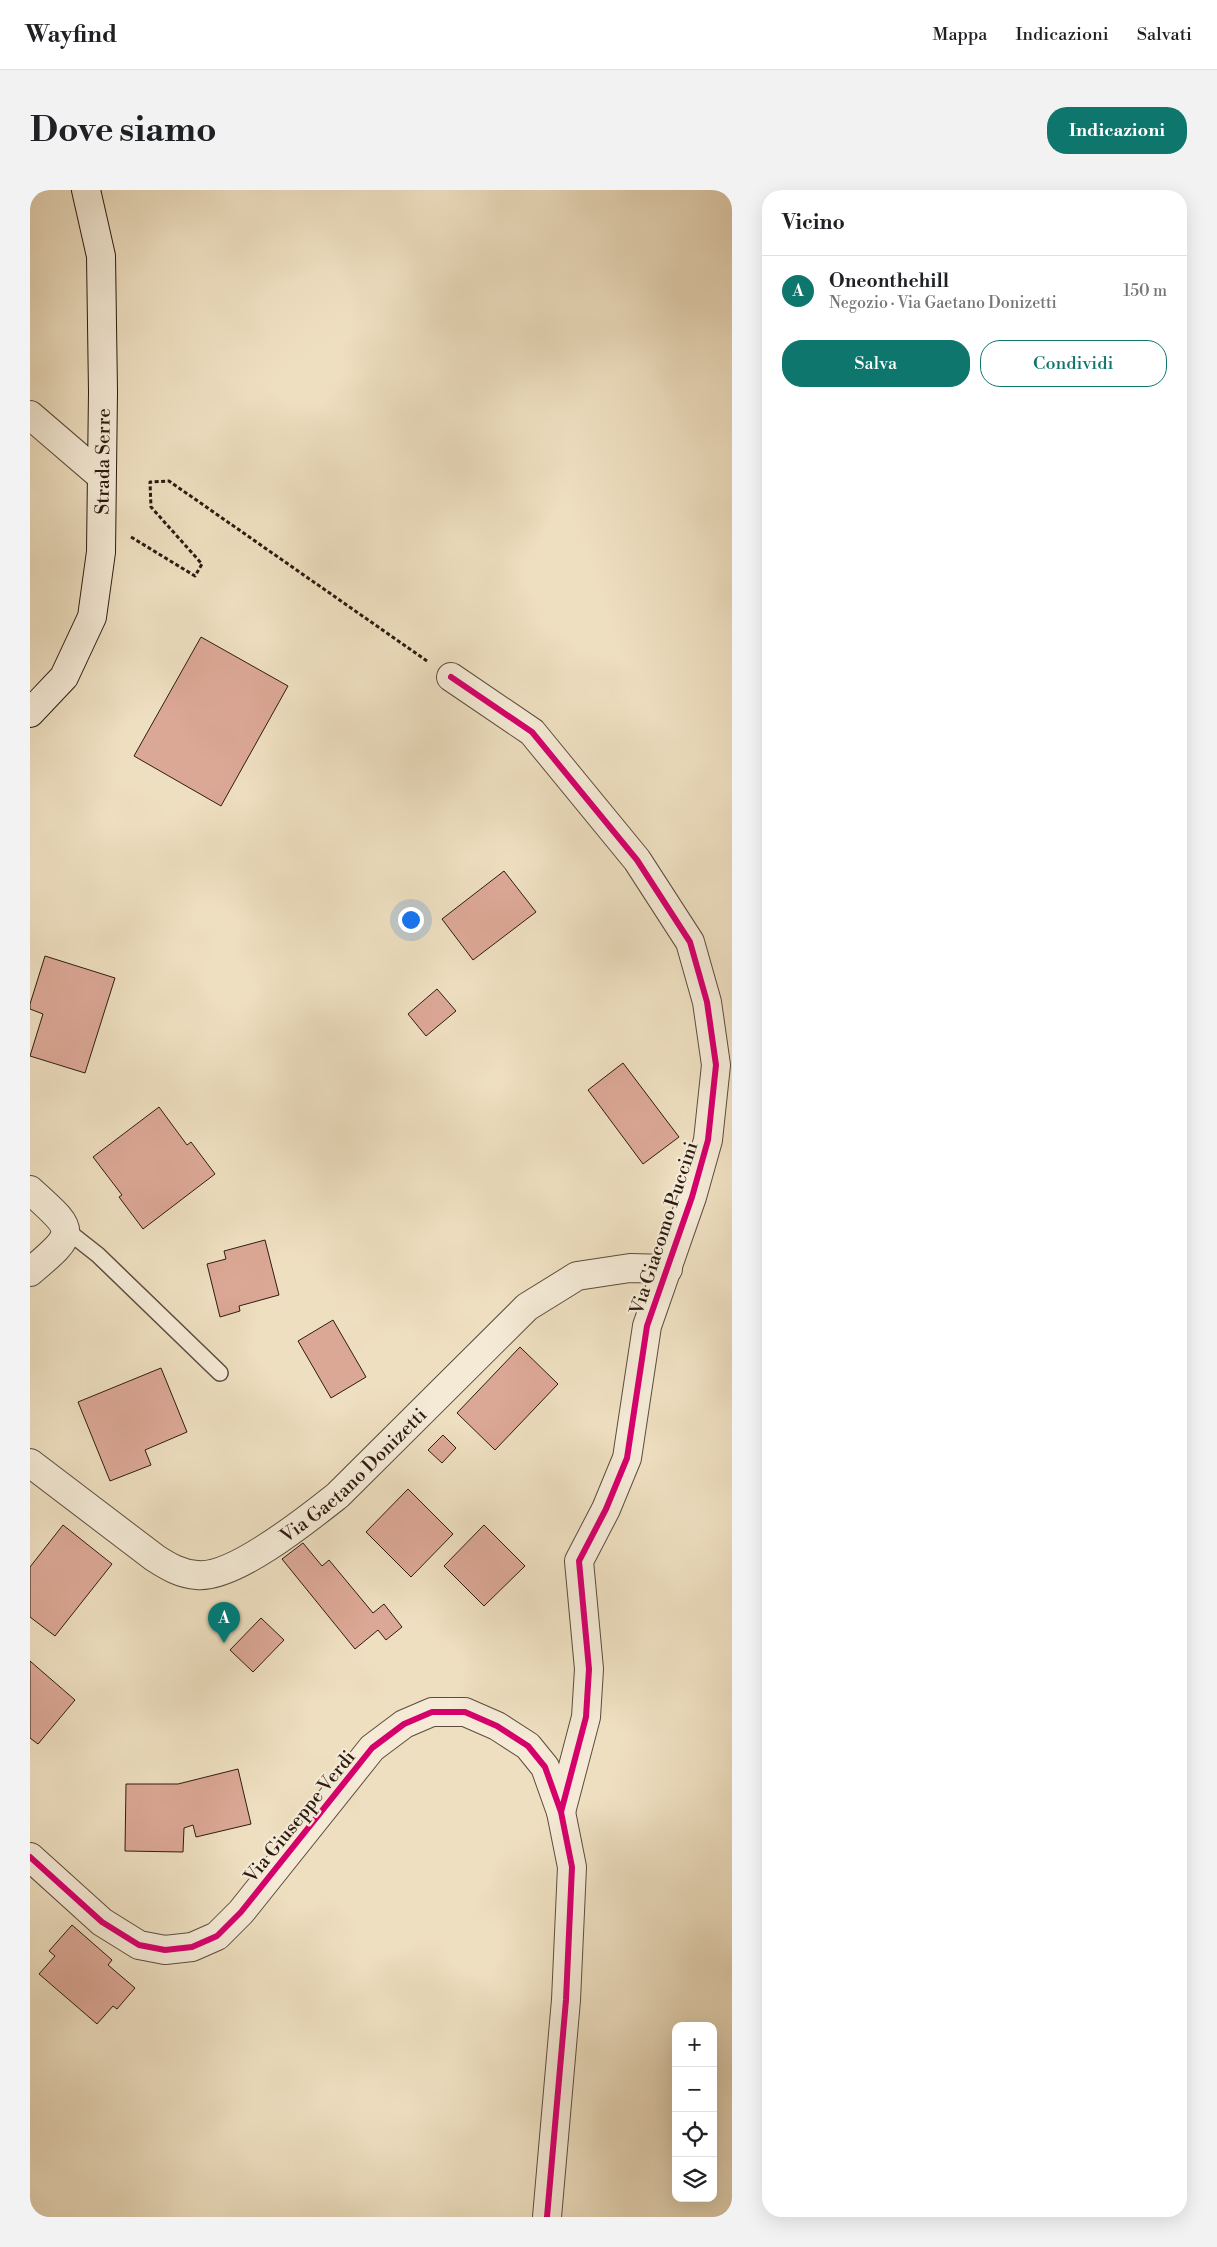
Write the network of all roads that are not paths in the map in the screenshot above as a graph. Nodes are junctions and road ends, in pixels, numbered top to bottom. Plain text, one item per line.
1 (86, 190) edge
2 (30, 415) edge
3 (101, 476) junction
4 (450, 677) road end
5 (30, 713) edge
6 (30, 1190) edge
7 (65, 1229) junction
8 (668, 1269) junction
9 (30, 1272) edge
10 (220, 1373) dead end
11 (30, 1463) edge
12 (561, 1812) junction
13 (30, 1857) edge
14 (547, 2217) edge

1 - 3 street, Strada Serre
2 - 3 street
3 - 5 street, Strada Serre
4 - 8 street, Via Giacomo Puccini
6 - 7 street
7 - 9 street
7 - 10 lane
8 - 11 street, Via Gaetano Donizetti
8 - 12 street, Via Giacomo Puccini
12 - 13 street, Via Giuseppe Verdi
12 - 14 street, Via Giuseppe Verdi

